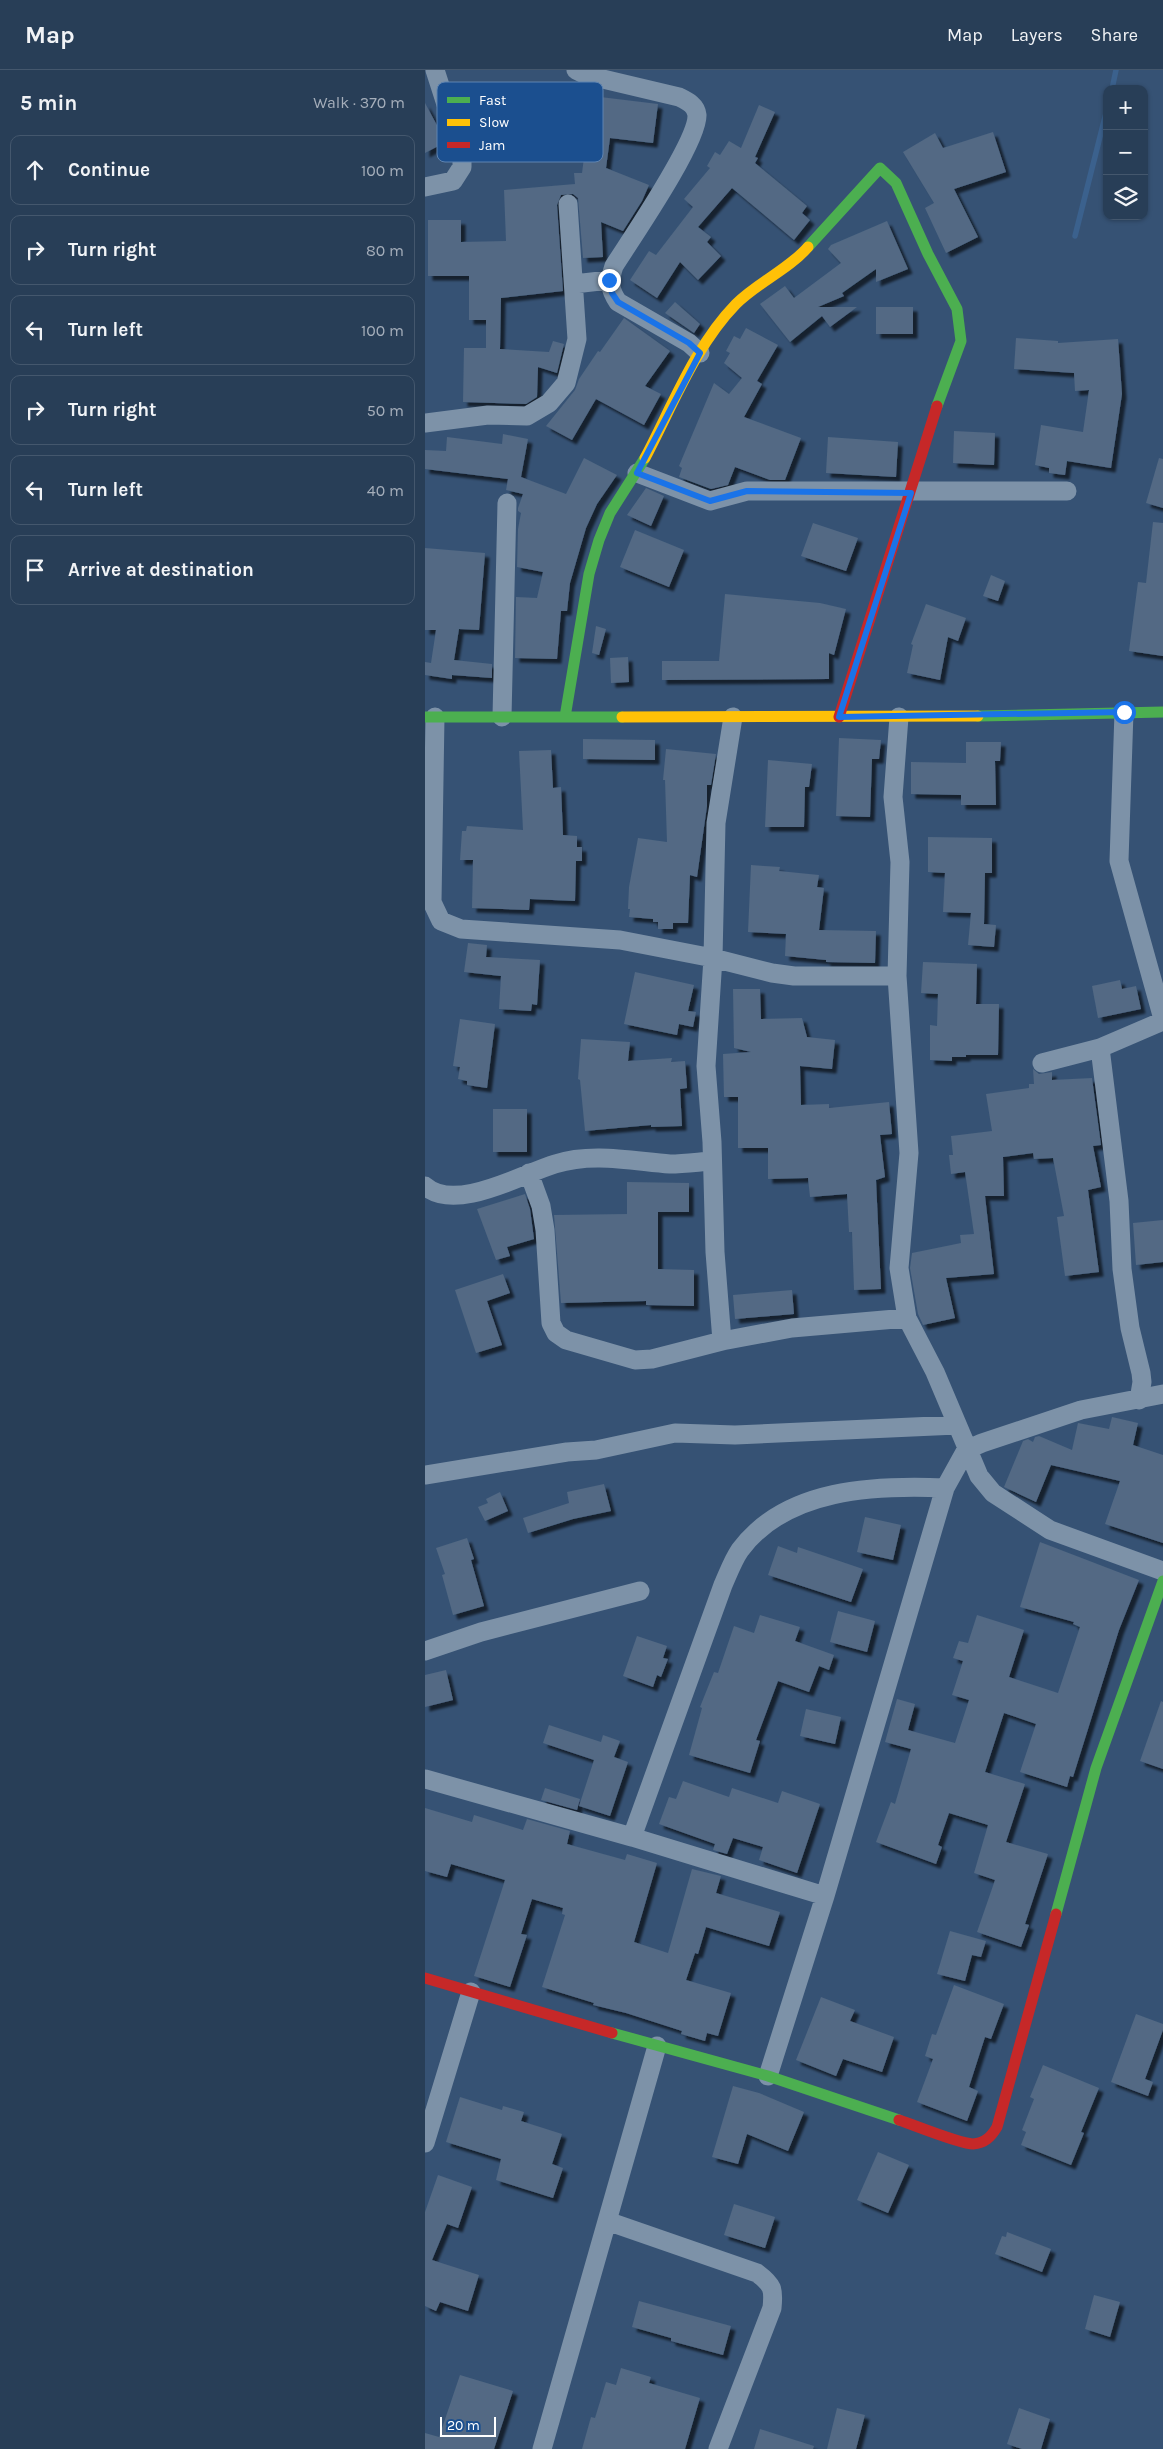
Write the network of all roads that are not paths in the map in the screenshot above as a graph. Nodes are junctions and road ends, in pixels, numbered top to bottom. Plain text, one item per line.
1 (435, 70) edge
2 (575, 70) edge
3 (439, 82) edge
4 (462, 162) edge
5 (425, 187) edge
6 (568, 204) dead end
7 (609, 280) junction
8 (573, 284) junction
9 (700, 353) junction
10 (425, 423) edge
11 (637, 473) junction
12 (1067, 491) dead end
13 (911, 493) junction
14 (507, 503) dead end
15 (1124, 712) junction
16 (1163, 712) edge
17 (430, 717) edge
18 (503, 717) junction
19 (565, 717) junction
20 (733, 717) junction
21 (839, 717) junction
22 (899, 717) junction
23 (713, 958) junction
24 (897, 976) junction
25 (1163, 1020) edge
26 (1099, 1048) junction
27 (1042, 1063) dead end
28 (712, 1162) junction
29 (529, 1173) junction
30 (425, 1186) edge
31 (907, 1318) junction
32 (722, 1341) junction
33 (1163, 1394) edge
34 (1139, 1400) junction
35 (957, 1424) junction
36 (966, 1450) junction
37 (425, 1475) edge
38 (945, 1488) junction
39 (1163, 1571) edge
40 (1163, 1581) edge
41 (640, 1591) dead end
42 (425, 1651) edge
43 (425, 1779) edge
44 (632, 1837) junction
45 (825, 1896) junction
46 (425, 1978) edge
47 (471, 1992) junction
48 (657, 2046) junction
49 (768, 2076) junction
50 (425, 2143) edge
51 (607, 2221) junction
52 (542, 2449) edge
53 (718, 2449) edge

1 - 3 street
2 - 7 street
4 - 5 street
6 - 8 street
7 - 8 street
7 - 9 street
8 - 10 street
9 - 11 street
9 - 13 street
11 - 13 street
11 - 19 street
12 - 13 street
13 - 21 street
14 - 18 street
15 - 16 street
15 - 22 street
15 - 25 street
17 - 18 street
17 - 23 street
18 - 19 street
19 - 20 street
20 - 21 street
20 - 23 street
21 - 22 street
22 - 24 street
23 - 24 street
23 - 28 street
24 - 31 street
25 - 26 street
26 - 27 street
26 - 34 street
28 - 29 street
28 - 32 street
29 - 30 street
29 - 32 street
31 - 32 street
31 - 35 street
33 - 34 street
34 - 36 street
35 - 36 street
35 - 37 street
36 - 38 street
36 - 39 street
38 - 44 street
38 - 45 street
40 - 49 street
41 - 42 street
43 - 44 street
44 - 45 street
45 - 49 street
46 - 47 street
47 - 48 street
47 - 50 street
48 - 49 street
48 - 51 street
51 - 52 street
51 - 53 street

